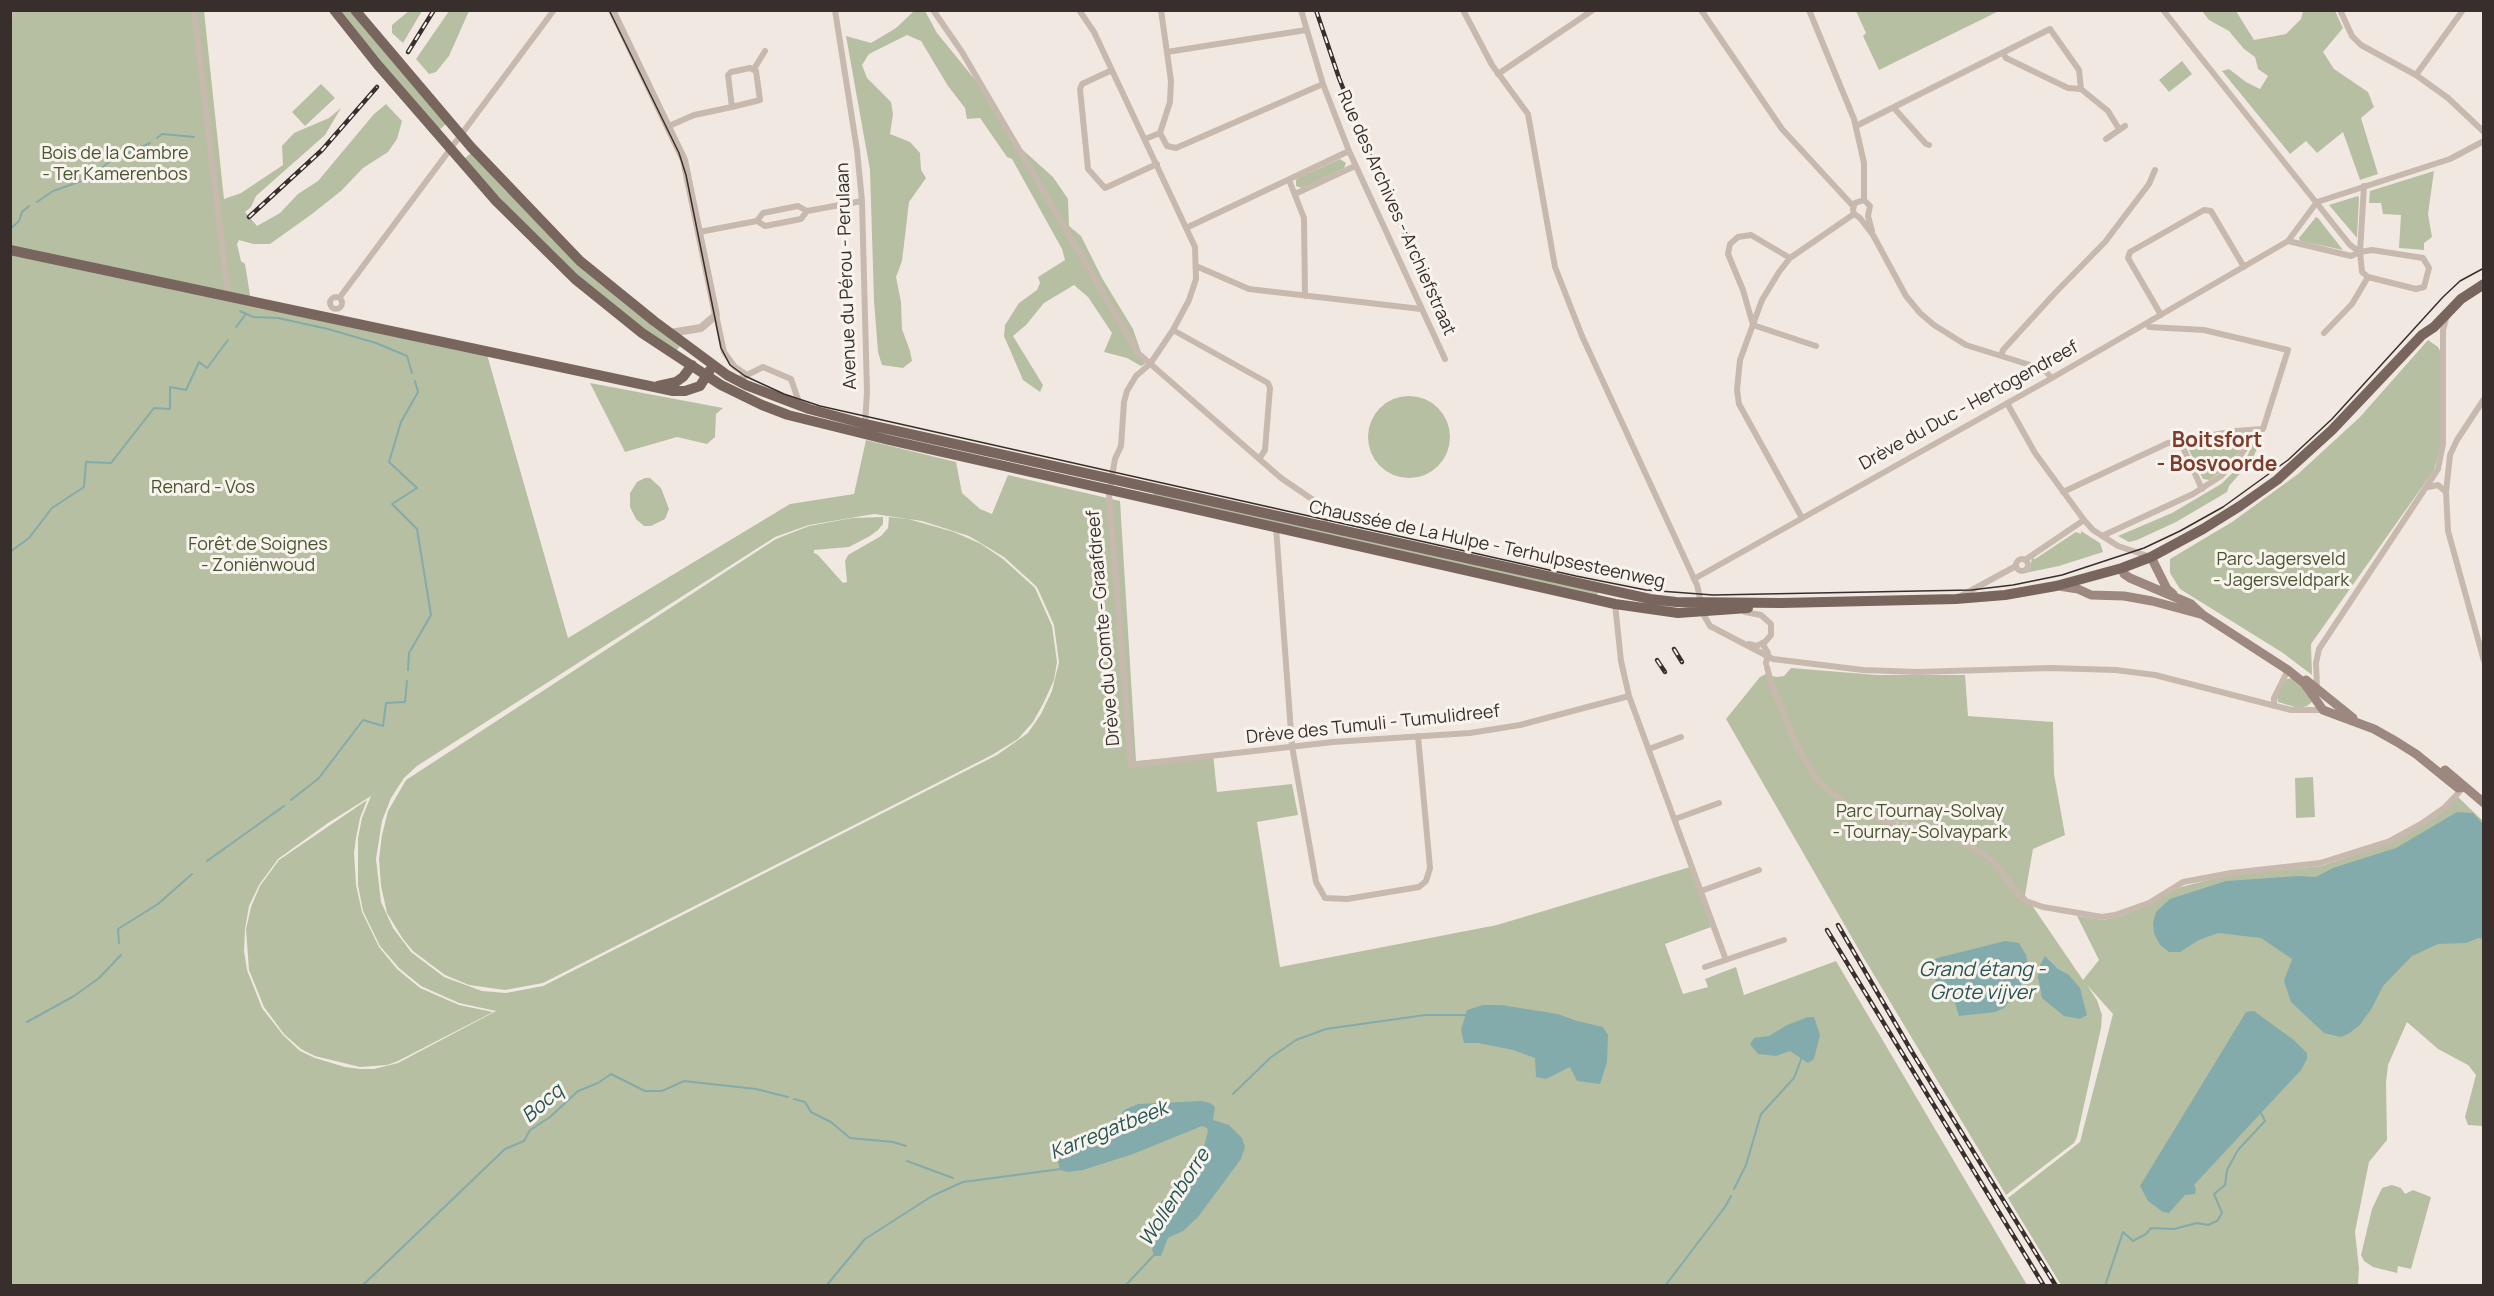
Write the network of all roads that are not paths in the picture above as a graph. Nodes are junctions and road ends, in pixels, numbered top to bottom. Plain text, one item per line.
1 (15, 10) edge
2 (194, 10) edge
3 (334, 10) edge
4 (355, 10) edge
5 (554, 10) edge
6 (612, 10) edge
7 (835, 10) edge
8 (933, 10) edge
9 (1079, 10) edge
10 (1161, 10) edge
11 (1301, 10) edge
12 (1463, 10) edge
13 (1593, 10) edge
14 (1701, 10) edge
15 (1809, 10) edge
16 (2163, 10) edge
17 (2340, 10) edge
18 (2463, 10) edge
19 (10, 17) edge
20 (1306, 30) junction
21 (765, 51) dead end
22 (1167, 52) junction
23 (2003, 53) junction
24 (754, 69) junction
25 (1112, 70) junction
26 (1498, 74) junction
27 (2416, 75) junction
28 (1323, 84) junction
29 (2081, 89) junction
30 (732, 106) junction
31 (1894, 108) junction
32 (669, 126) junction
33 (1856, 126) junction
34 (2484, 132) edge
35 (1160, 133) junction
36 (461, 136) junction
37 (1145, 139) junction
38 (2106, 139) dead end
39 (2484, 141) edge
40 (1929, 145) dead end
41 (451, 150) junction
42 (1349, 151) junction
43 (1157, 164) junction
44 (1355, 166) junction
45 (2155, 170) dead end
46 (1289, 180) junction
47 (2364, 186) junction
48 (1295, 194) junction
49 (1864, 200) junction
50 (862, 201) junction
51 (2317, 202) junction
52 (1853, 206) junction
53 (807, 211) junction
54 (1857, 216) junction
55 (1868, 216) junction
56 (757, 221) junction
57 (1186, 228) junction
58 (699, 232) junction
59 (1873, 235) junction
60 (2288, 242) junction
61 (10, 250) edge
62 (2360, 252) junction
63 (1790, 258) junction
64 (1196, 266) junction
65 (2244, 267) junction
66 (2484, 276) edge
67 (2371, 277) junction
68 (2484, 284) edge
69 (1305, 296) junction
70 (228, 297) junction
71 (340, 297) dead end
72 (1421, 309) junction
73 (2448, 312) junction
74 (716, 315) junction
75 (2161, 315) junction
76 (2147, 323) junction
77 (1753, 325) junction
78 (1173, 330) junction
79 (670, 333) junction
80 (2324, 333) dead end
81 (2422, 335) junction
82 (1816, 346) dead end
83 (2001, 356) junction
84 (1444, 359) dead end
85 (709, 361) junction
86 (1150, 364) junction
87 (692, 365) junction
88 (707, 376) junction
89 (742, 378) junction
90 (2052, 378) junction
91 (657, 386) junction
92 (2484, 399) edge
93 (2007, 403) junction
94 (800, 406) junction
95 (864, 429) junction
96 (2249, 430) junction
97 (2444, 436) junction
98 (2457, 440) junction
99 (2180, 441) junction
100 (1259, 459) junction
101 (1111, 484) junction
102 (2428, 487) junction
103 (2202, 489) junction
104 (2063, 492) junction
105 (2446, 492) junction
106 (1802, 518) junction
107 (2084, 520) junction
108 (1276, 526) junction
109 (1325, 528) junction
110 (2102, 536) junction
111 (2151, 556) junction
112 (2122, 568) junction
113 (1694, 579) junction
114 (2056, 586) junction
115 (2174, 596) junction
116 (1956, 599) junction
117 (1781, 603) junction
118 (1615, 604) junction
119 (1702, 607) junction
120 (1723, 611) junction
121 (2203, 615) junction
122 (1746, 644) junction
123 (1762, 644) junction
124 (2484, 661) edge
125 (1767, 662) junction
126 (2292, 673) junction
127 (2317, 688) junction
128 (1629, 696) junction
129 (2274, 705) junction
130 (2325, 712) junction
131 (2374, 729) junction
132 (1418, 736) junction
133 (1681, 737) dead end
134 (1292, 746) junction
135 (1649, 749) junction
136 (1131, 765) joint
137 (2464, 788) junction
138 (1719, 803) dead end
139 (2484, 803) edge
140 (1675, 819) junction
141 (1893, 823) tunnel mouth
142 (1932, 829) tunnel mouth
143 (1759, 870) dead end
144 (1701, 891) junction
145 (1784, 940) dead end
146 (1726, 960) junction
147 (1705, 967) dead end

1 - 19 street
2 - 70 street
3 - 41 main road
4 - 36 main road
5 - 36 street
6 - 32 street
7 - 50 street, Avenue du Pérou - Perulaan
8 - 86 street
9 - 25 street
10 - 22 street
11 - 20 street, Rue des Archives - Archiefstraat
12 - 26 street
13 - 26 street
14 - 52 street
15 - 33 street
16 - 51 street
17 - 27 street
18 - 27 street
20 - 22 street
20 - 28 street, Rue des Archives - Archiefstraat
21 - 24 street
22 - 35 street
23 - 29 street
23 - 29 street
23 - 31 street
24 - 30 street
24 - 30 street
25 - 37 street
25 - 43 street
26 - 113 street
27 - 34 street
28 - 35 street
28 - 42 street, Rue des Archives - Archiefstraat
29 - 38 street
30 - 32 street
31 - 33 street
31 - 40 street
32 - 58 street
33 - 49 street
35 - 37 street
36 - 41 street
36 - 79 main road
37 - 43 street
39 - 47 street
41 - 71 street
41 - 87 main road
42 - 44 street, Rue des Archives - Archiefstraat
42 - 46 street
43 - 57 street
44 - 48 street
44 - 72 street, Rue des Archives - Archiefstraat
45 - 83 street
46 - 48 street
46 - 57 street
47 - 51 street
47 - 62 street
48 - 69 street
49 - 52 street
49 - 55 street
50 - 53 street
50 - 95 street, Avenue du Pérou - Perulaan
51 - 60 street, Drève du Duc - Hertogendreef
51 - 62 street
52 - 54 street
53 - 56 street
53 - 56 street
54 - 55 street
54 - 59 street
54 - 63 street
55 - 59 street
56 - 58 street
57 - 64 street
58 - 74 street
59 - 83 street
60 - 62 street
60 - 65 street, Drève du Duc - Hertogendreef
61 - 70 main road
62 - 67 street
62 - 67 street
63 - 77 street
63 - 77 street
64 - 69 street
64 - 78 street, Drève du Comte - Graafdreef
65 - 75 street, Drève du Duc - Hertogendreef
65 - 75 street
66 - 81 main road
67 - 80 street
68 - 73 main road
69 - 72 street
70 - 91 main road
72 - 84 street, Rue des Archives - Archiefstraat
73 - 81 main road
73 - 97 street
74 - 79 street
74 - 89 street
75 - 76 street, Drève du Duc - Hertogendreef
76 - 90 street, Drève du Duc - Hertogendreef
76 - 96 street
77 - 82 street
77 - 106 street
78 - 86 street, Drève du Comte - Graafdreef
78 - 100 street
79 - 85 main road
81 - 111 main road
83 - 90 street
85 - 87 main road
85 - 88 main road
85 - 89 main road
86 - 100 street
86 - 101 street, Drève du Comte - Graafdreef
87 - 88 main road
87 - 91 main road
88 - 91 main road
88 - 95 main road
89 - 94 main road
89 - 94 street
90 - 93 street, Drève du Duc - Hertogendreef
92 - 98 street
93 - 104 street
93 - 106 street, Drève du Duc - Hertogendreef
94 - 95 main road
95 - 101 main road
96 - 99 street
96 - 103 street
97 - 98 street
97 - 102 street
98 - 105 street
99 - 103 street
99 - 104 street
100 - 109 street
101 - 108 main road, Chaussée de La Hulpe - Terhulpsesteenweg
101 - 109 main road, Chaussée de La Hulpe - Terhulpsesteenweg
101 - 136 street, Drève du Comte - Graafdreef
102 - 105 street
102 - 127 street
103 - 110 street
104 - 107 street
105 - 124 street
106 - 113 street, Drève du Duc - Hertogendreef
107 - 110 street
107 - 116 street
108 - 118 main road, Chaussée de La Hulpe - Terhulpsesteenweg
108 - 134 street
109 - 119 main road, Chaussée de La Hulpe - Terhulpsesteenweg
110 - 111 street
111 - 112 main road
111 - 115 main road
112 - 114 main road
112 - 115 main road
113 - 119 street
114 - 116 main road
114 - 121 main road
115 - 121 main road
116 - 117 main road
117 - 119 main road, Chaussée de La Hulpe - Terhulpsesteenweg
117 - 120 main road, Chaussée de La Hulpe - Terhulpsesteenweg
118 - 119 main road, Chaussée de La Hulpe - Terhulpsesteenweg
118 - 128 street
119 - 120 main road, Chaussée de La Hulpe - Terhulpsesteenweg
119 - 122 street
120 - 123 street
121 - 126 main road
122 - 123 street
122 - 125 street
123 - 125 street
125 - 129 street
125 - 141 street
126 - 127 main road
126 - 129 street
126 - 130 main road
127 - 131 main road
128 - 132 street, Drève des Tumuli - Tumulidreef
128 - 135 street
129 - 130 street
130 - 131 main road
131 - 137 main road
132 - 134 street, Drève des Tumuli - Tumulidreef
132 - 134 street
133 - 135 street
134 - 136 street, Drève des Tumuli - Tumulidreef
135 - 140 street
137 - 139 main road
137 - 142 street
138 - 140 street
140 - 144 street
143 - 144 street
144 - 146 street
145 - 146 street
146 - 147 street

